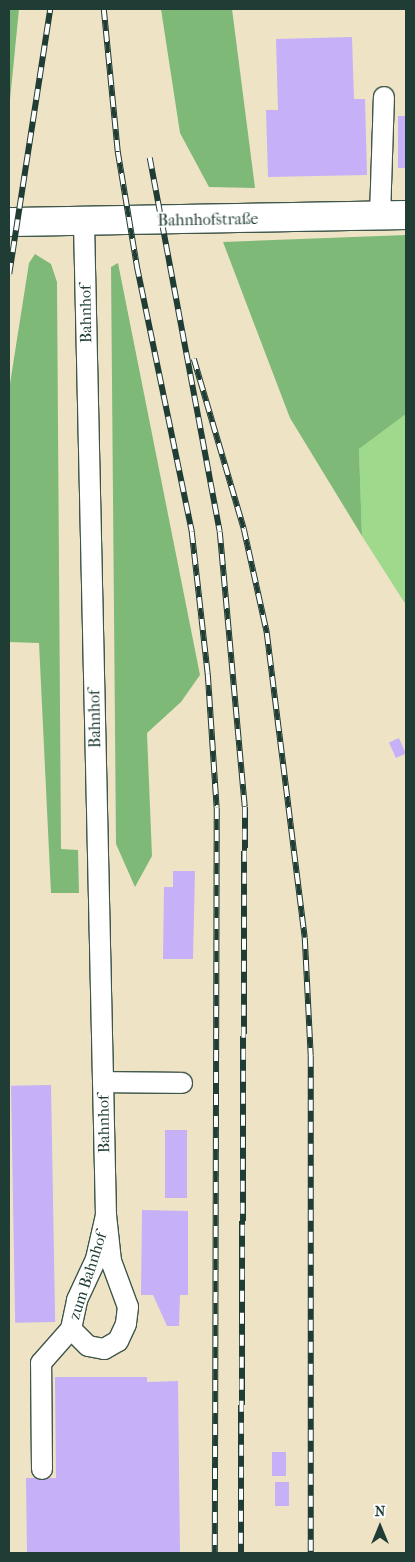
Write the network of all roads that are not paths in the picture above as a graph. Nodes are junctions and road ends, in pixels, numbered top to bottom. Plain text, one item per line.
1 (384, 97) dead end
2 (393, 215) edge
3 (9, 222) edge
4 (84, 223) junction
5 (103, 1082) junction
6 (182, 1083) dead end
7 (106, 1215) junction
8 (71, 1329) junction
9 (42, 1470) dead end

1 - 2 lane
2 - 4 main road, Bahnhofstraße
3 - 4 main road, Bahnhofstraße
4 - 5 lane, Bahnhof
5 - 6 lane
5 - 7 lane, Bahnhof
7 - 8 lane, zum Bahnhof
7 - 8 lane, zum Bahnhof
8 - 9 lane

